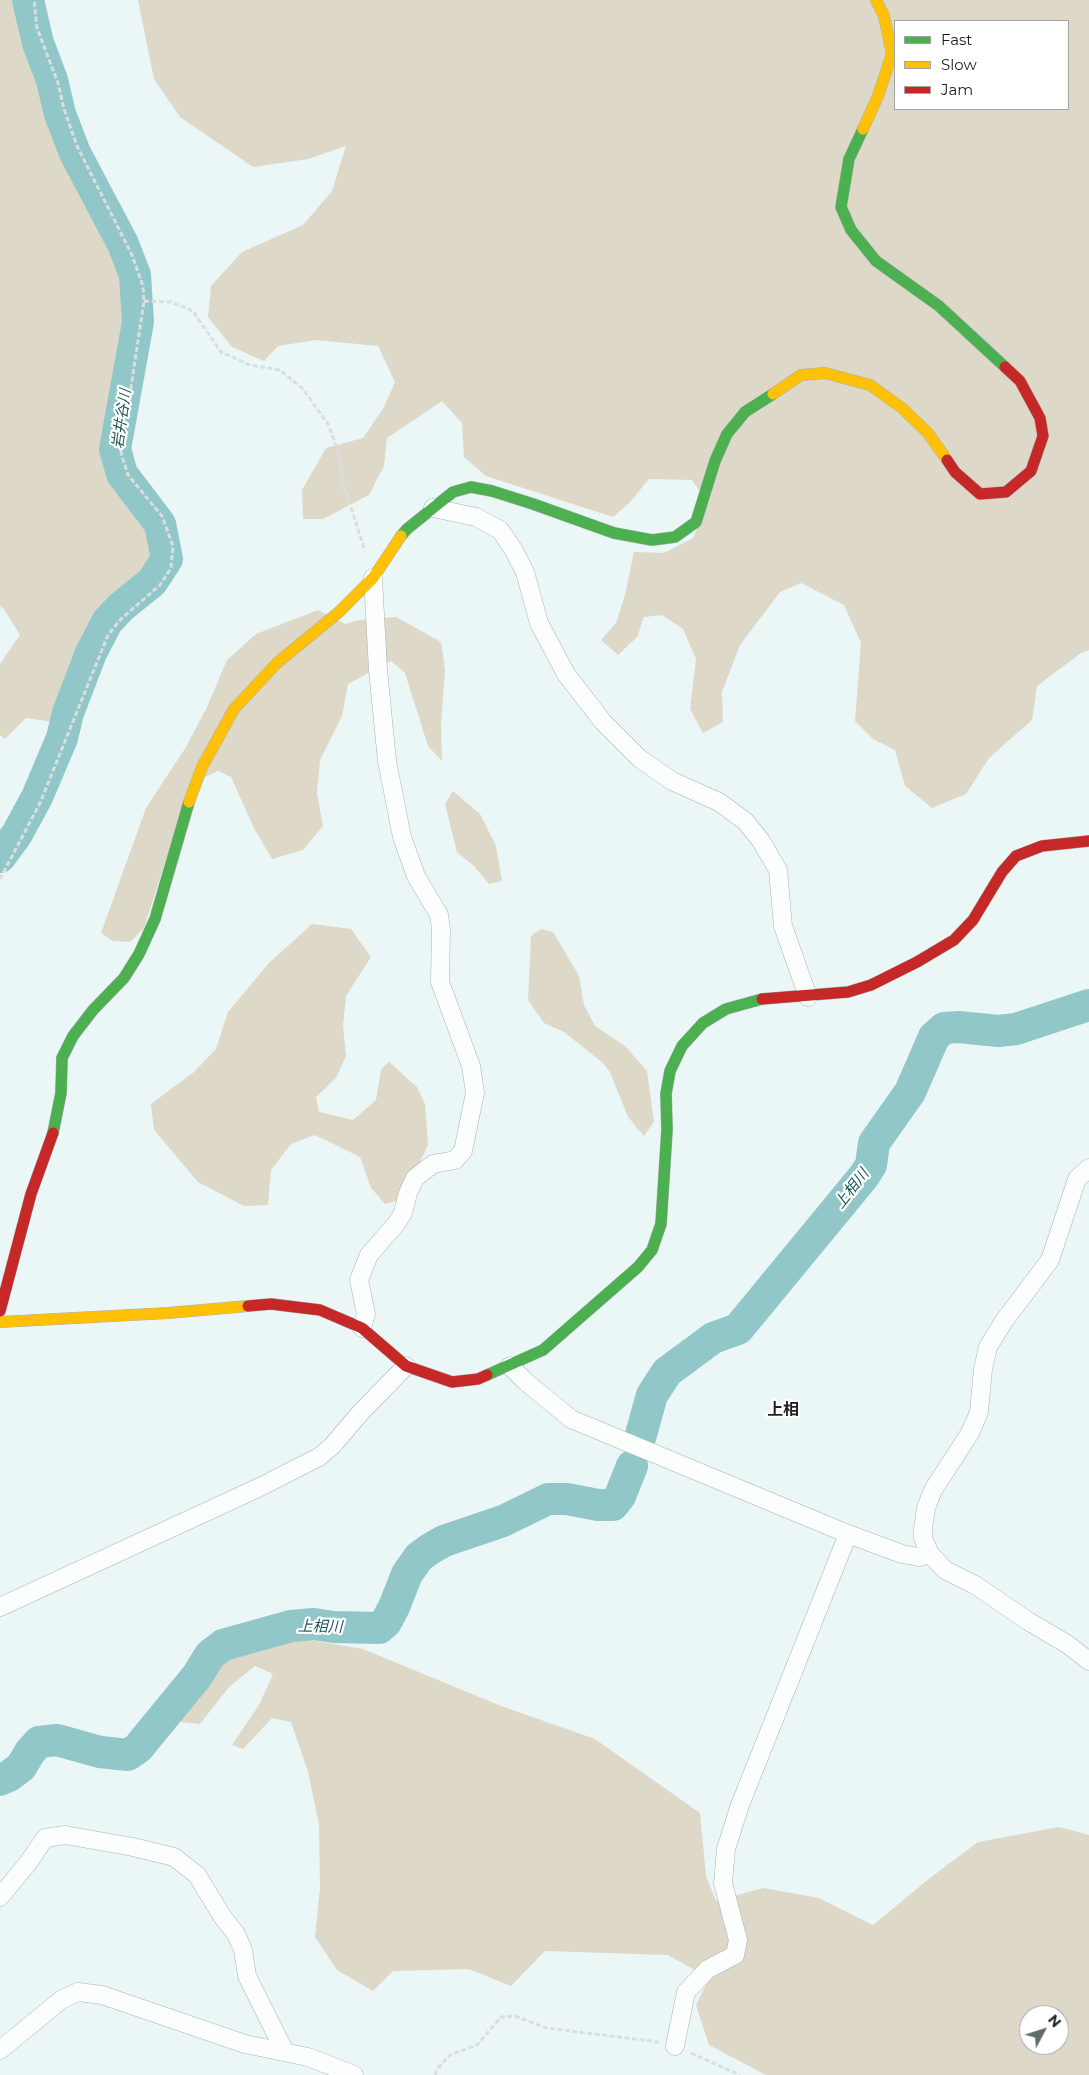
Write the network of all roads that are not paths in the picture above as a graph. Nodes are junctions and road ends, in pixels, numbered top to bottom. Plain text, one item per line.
1 (876, 0) edge
2 (433, 508) junction
3 (373, 578) junction
4 (1089, 841) edge
5 (808, 997) junction
6 (1089, 1168) edge
7 (0, 1311) edge
8 (0, 1322) edge
9 (362, 1328) junction
10 (406, 1366) junction
11 (510, 1366) junction
12 (848, 1534) junction
13 (930, 1554) junction
14 (0, 1607) edge
15 (1089, 1662) edge
16 (0, 1897) edge
17 (675, 2046) road end
18 (0, 2050) edge
19 (286, 2052) junction
20 (354, 2075) edge

1 - 2 street
2 - 3 street
2 - 5 street
3 - 7 street
3 - 9 street
4 - 5 street
5 - 11 street
6 - 13 street
8 - 9 street
9 - 10 street
10 - 11 street
10 - 14 street
11 - 12 street
12 - 13 street
12 - 17 street
13 - 15 street
16 - 19 street
18 - 19 street
19 - 20 street

